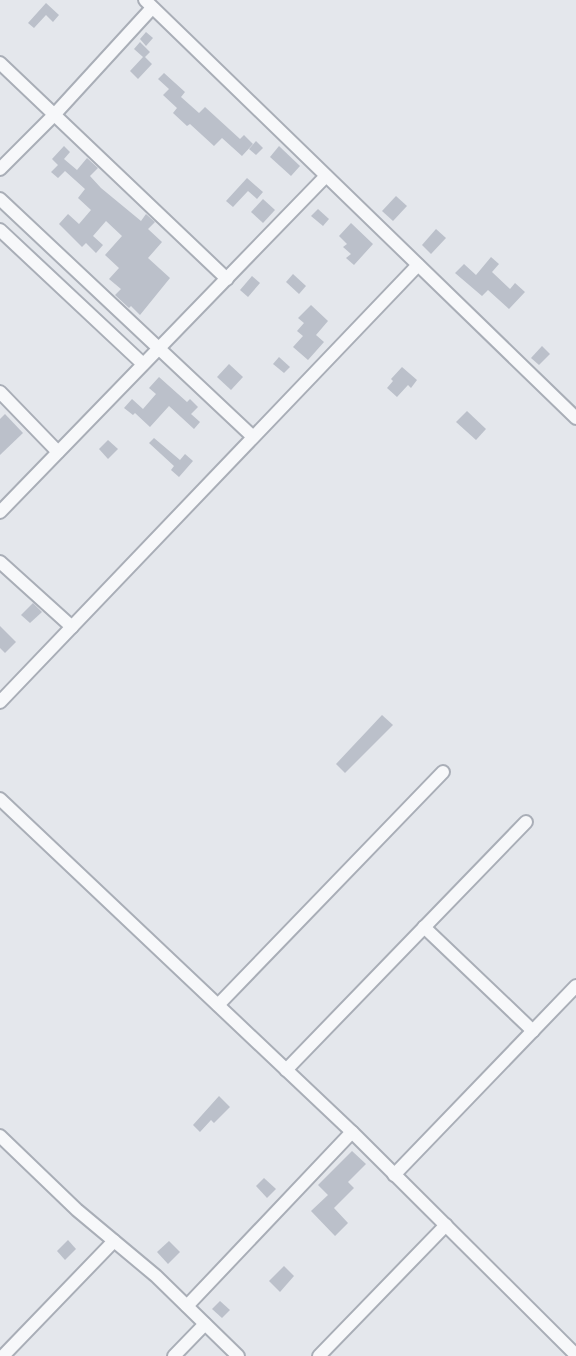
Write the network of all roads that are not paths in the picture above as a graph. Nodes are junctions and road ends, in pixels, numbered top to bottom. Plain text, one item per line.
1 (148, 4) edge
2 (0, 63) edge
3 (54, 115) junction
4 (0, 169) edge
5 (326, 176) junction
6 (0, 199) edge
7 (0, 230) edge
8 (418, 265) junction
9 (227, 279) junction
10 (160, 349) junction
11 (143, 364) junction
12 (0, 392) edge
13 (576, 418) edge
14 (253, 437) junction
15 (58, 452) junction
16 (0, 512) edge
17 (0, 562) edge
18 (72, 627) junction
19 (0, 702) edge
20 (443, 772) dead end
21 (0, 799) edge
22 (526, 821) dead end
23 (424, 927) junction
24 (576, 986) edge
25 (218, 1005) junction
26 (533, 1031) junction
27 (286, 1070) junction
28 (352, 1132) junction
29 (0, 1136) edge
30 (394, 1175) junction
31 (446, 1226) junction
32 (114, 1241) junction
33 (187, 1306) junction
34 (205, 1324) junction
35 (546, 1325) junction
36 (576, 1355) edge
37 (3, 1356) edge
38 (174, 1356) edge
39 (238, 1356) edge
40 (319, 1356) edge
41 (565, 1356) edge

1 - 3 street
1 - 5 street
2 - 3 street
3 - 4 street
3 - 9 street
5 - 8 street
5 - 9 street
6 - 10 street
7 - 11 street
8 - 13 street
8 - 14 street
9 - 10 street
10 - 11 street
10 - 14 street
11 - 15 street
12 - 15 street
14 - 18 street
15 - 16 street
17 - 18 street
18 - 19 street
20 - 25 street
21 - 25 street
22 - 23 street
23 - 26 street
23 - 27 street
24 - 26 street
25 - 27 street
26 - 30 street
27 - 28 street
28 - 30 street
28 - 33 street
29 - 32 street
30 - 31 street
31 - 35 street
31 - 40 street
32 - 33 street
32 - 37 street
33 - 34 street
34 - 38 street
34 - 39 street
35 - 36 street
35 - 41 street

